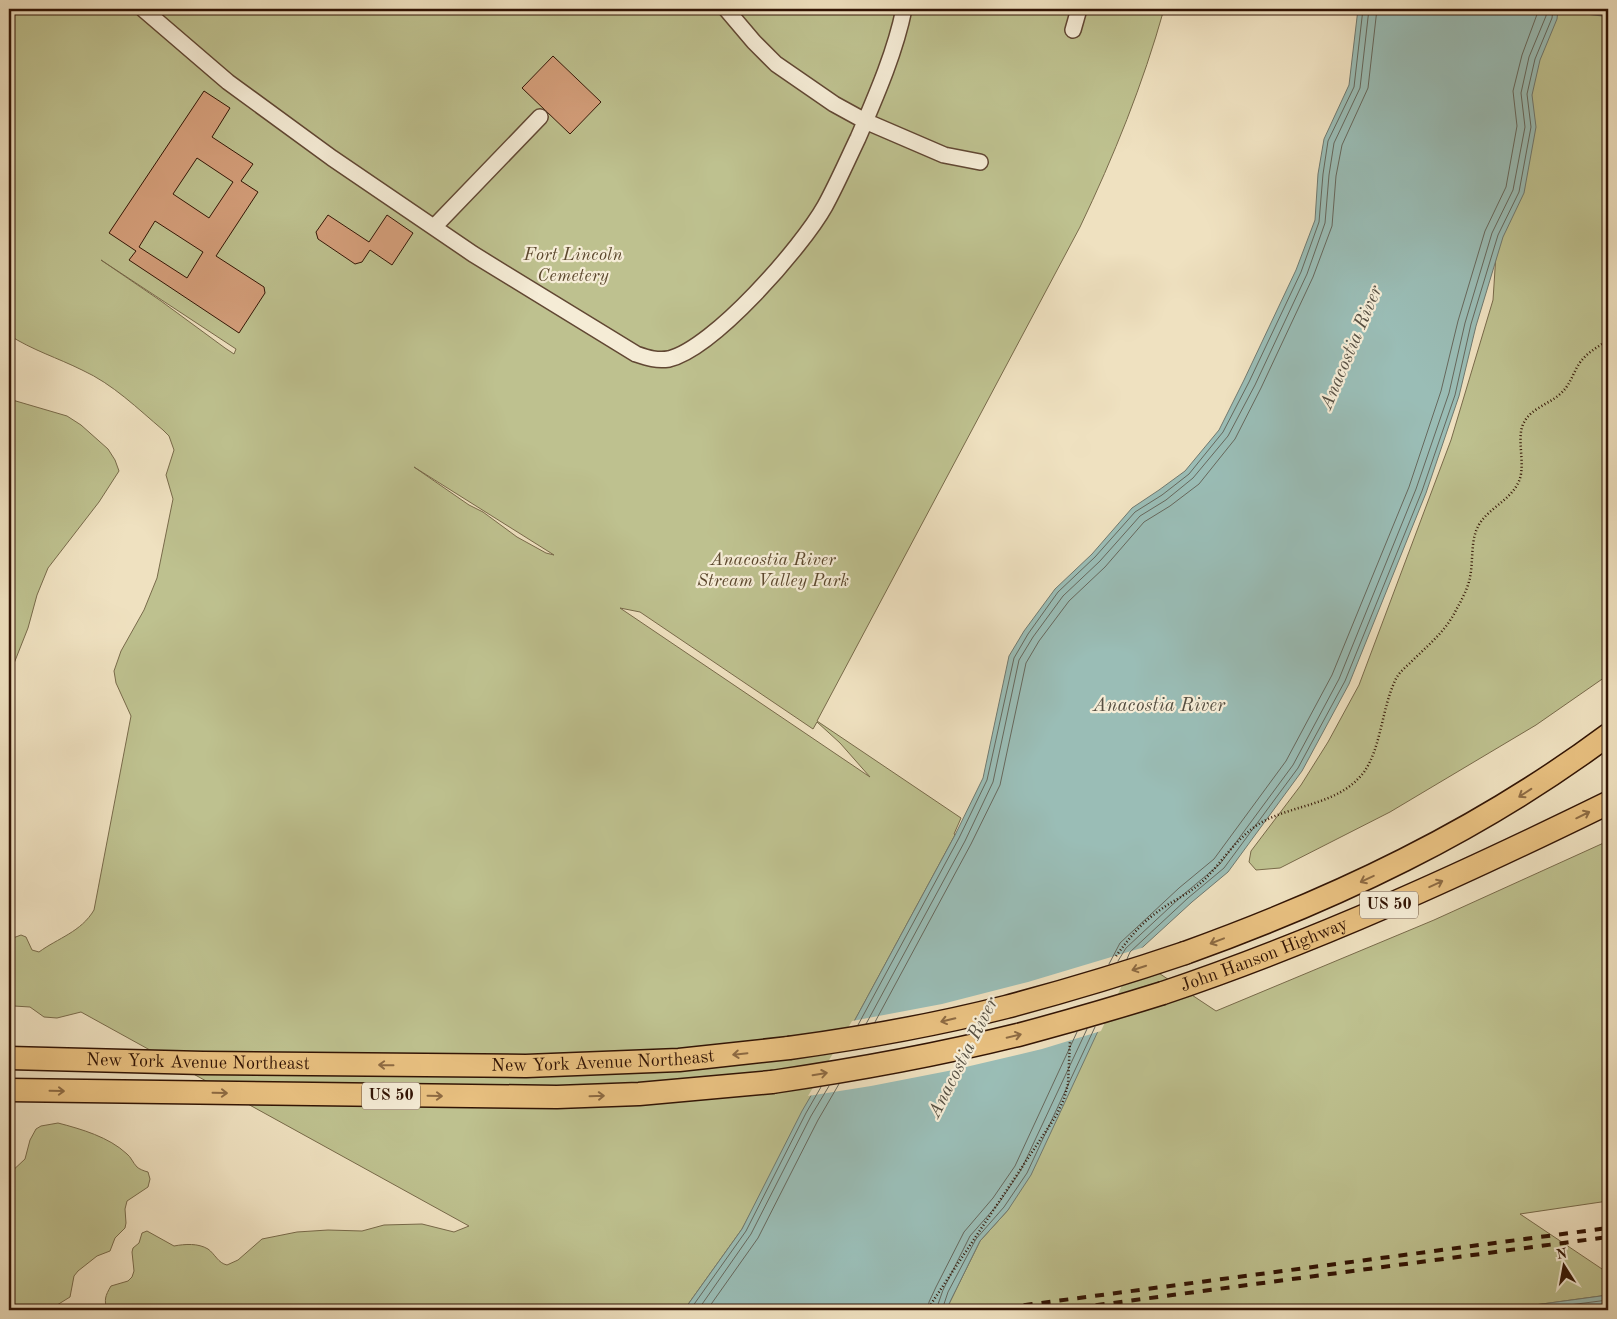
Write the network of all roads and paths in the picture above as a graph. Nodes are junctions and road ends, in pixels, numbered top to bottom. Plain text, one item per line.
1 (726, 9) edge
2 (904, 9) edge
3 (1078, 9) edge
4 (148, 10) edge
5 (1073, 30) dead end
6 (540, 117) dead end
7 (865, 122) junction
8 (980, 162) dead end
9 (434, 227) junction
10 (1608, 340) edge
11 (1604, 738) edge
12 (1372, 755) dead end
13 (1608, 803) edge
14 (1185, 953) joint
15 (1164, 993) joint
16 (13, 1058) edge
17 (9, 1090) edge

1 - 7 lane
2 - 7 lane
3 - 5 lane
4 - 9 lane
6 - 9 lane
7 - 8 lane
7 - 9 lane
10 - 12 path
11 -> 14 highway, John Hanson Highway / US 50
15 -> 13 highway, John Hanson Highway / US 50
14 -> 16 highway, New York Avenue Northeast / US 50, bridge
17 -> 15 highway, New York Avenue Northeast / US 50, bridge

